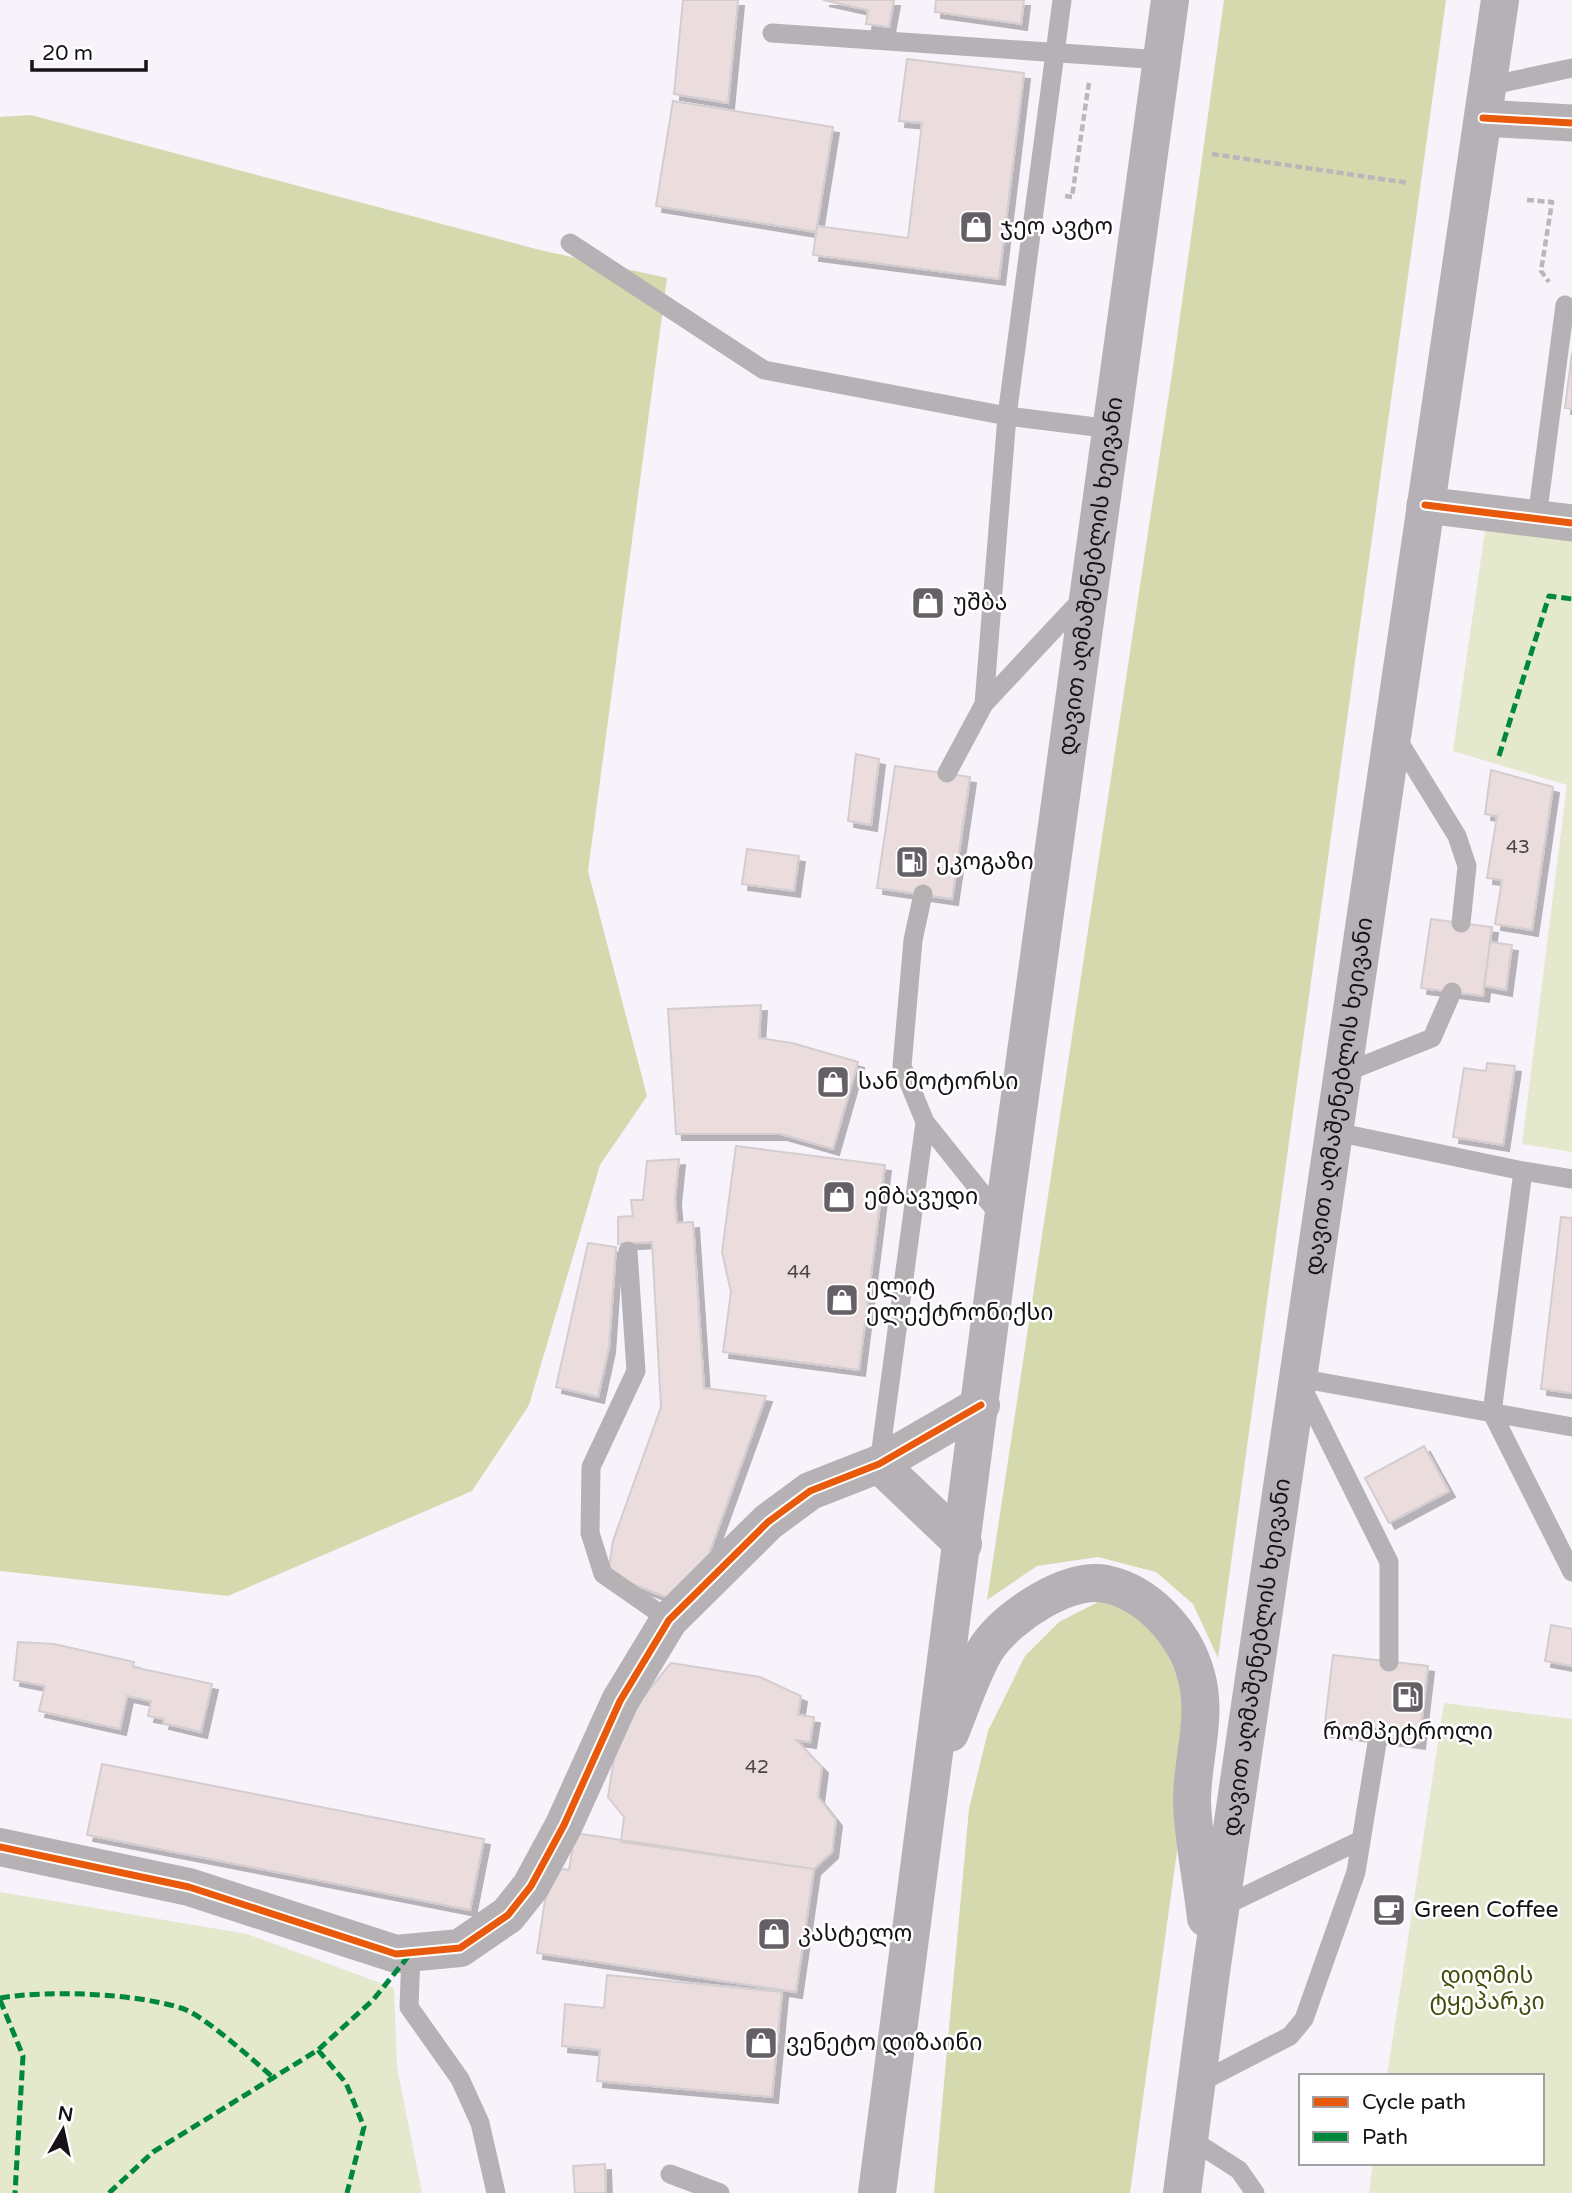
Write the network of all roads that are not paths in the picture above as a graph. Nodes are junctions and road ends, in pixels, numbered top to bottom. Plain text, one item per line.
1 (1062, 0) edge
2 (1170, 0) edge
3 (1500, 0) edge
4 (772, 33) dead end
5 (1056, 53) junction
6 (1162, 60) junction
7 (1572, 68) edge
8 (1485, 102) junction
9 (1572, 123) edge
10 (570, 243) dead end
11 (1565, 304) dead end
12 (1007, 416) junction
13 (1112, 429) junction
14 (1424, 505) junction
15 (1537, 518) junction
16 (1572, 523) edge
17 (1090, 591) junction
18 (984, 704) junction
19 (1392, 731) junction
20 (947, 773) dead end
21 (923, 894) dead end
22 (1461, 923) dead end
23 (1452, 992) dead end
24 (1344, 1073) junction
25 (925, 1122) junction
26 (1336, 1132) junction
27 (1523, 1171) junction
28 (1572, 1179) edge
29 (1003, 1220) junction
30 (628, 1251) dead end
31 (1298, 1378) junction
32 (981, 1405) junction
33 (1492, 1413) junction
34 (1572, 1427) edge
35 (879, 1464) junction
36 (962, 1544) junction
37 (1572, 1572) edge
38 (669, 1620) junction
39 (1389, 1662) dead end
40 (1378, 1737) dead end
41 (932, 1774) junction
42 (1362, 1840) junction
43 (0, 1847) edge
44 (1222, 1907) junction
45 (411, 1953) junction
46 (1212, 1965) junction
47 (1196, 2084) junction
48 (1189, 2137) junction
49 (670, 2174) dead end
50 (496, 2193) edge
51 (720, 2193) edge
52 (877, 2193) edge
53 (1182, 2193) edge
54 (1255, 2193) edge

1 - 5 lane
2 - 6 highway, დავით აღმაშენებლის ხეივანი
3 - 8 highway, დავით აღმაშენებლის ხეივანი
4 - 5 lane
5 - 6 lane
5 - 12 lane
6 - 13 highway, დავით აღმაშენებლის ხეივანი
7 - 8 lane
8 - 9 street
8 - 14 highway, დავით აღმაშენებლის ხეივანი
10 - 12 lane
11 - 15 lane
12 - 13 lane
12 - 18 lane
13 - 17 highway, დავით აღმაშენებლის ხეივანი
14 - 15 street
14 - 19 highway, დავით აღმაშენებლის ხეივანი
15 - 16 street
17 - 18 lane
17 - 29 highway, დავით აღმაშენებლის ხეივანი
18 - 20 lane
19 - 22 lane
19 - 24 highway, დავით აღმაშენებლის ხეივანი
21 - 25 lane
23 - 24 lane
24 - 26 highway, დავით აღმაშენებლის ხეივანი
25 - 29 lane
25 - 35 lane
26 - 27 lane
26 - 31 highway, დავით აღმაშენებლის ხეივანი
27 - 28 lane
27 - 33 lane
29 - 32 highway, დავით აღმაშენებლის ხეივანი
30 - 38 lane
31 - 33 lane
31 - 39 lane
31 - 44 highway, დავით აღმაშენებლის ხეივანი
32 - 35 street
32 - 36 highway, დავით აღმაშენებლის ხეივანი
33 - 34 lane
33 - 37 lane
35 - 36 street
35 - 38 street
36 - 41 highway, დავით აღმაშენებლის ხეივანი
38 - 45 street
40 - 42 lane
41 - 46 highway
41 - 52 highway, დავით აღმაშენებლის ხეივანი
42 - 44 lane
42 - 47 lane
43 - 45 street
44 - 46 highway, დავით აღმაშენებლის ხეივანი
45 - 50 lane
46 - 47 highway, დავით აღმაშენებლის ხეივანი
47 - 48 highway, დავით აღმაშენებლის ხეივანი
48 - 53 highway, დავით აღმაშენებლის ხეივანი
48 - 54 lane
49 - 51 lane

